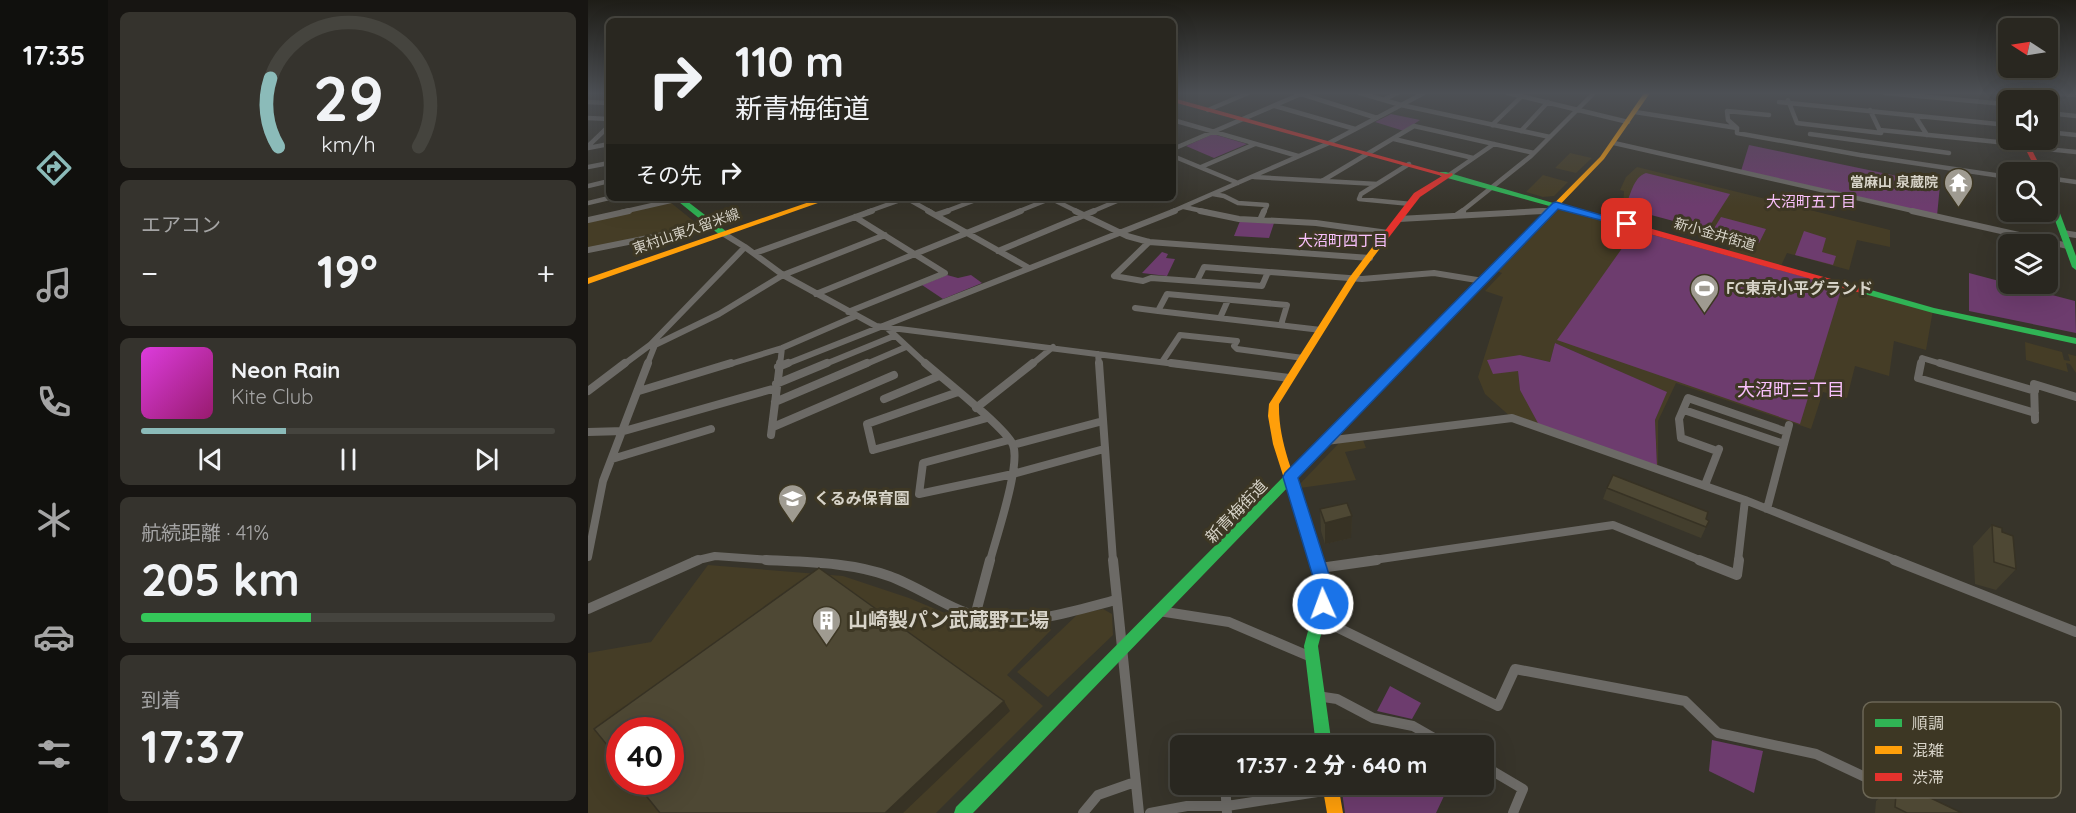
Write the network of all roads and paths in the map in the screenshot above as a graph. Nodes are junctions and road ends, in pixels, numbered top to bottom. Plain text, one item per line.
1 (604, 131) edge
2 (1211, 131) edge
3 (1284, 131) edge
4 (1351, 131) edge
5 (1406, 131) edge
6 (1436, 131) edge
7 (1521, 131) edge
8 (1555, 131) edge
9 (1622, 131) edge
10 (1737, 131) edge
11 (1820, 131) edge
12 (1880, 131) joint
13 (1924, 131) edge
14 (1215, 132) junction
15 (2058, 133) edge
16 (1810, 134) dead end
17 (1927, 135) junction
18 (2076, 135) edge
19 (1822, 136) junction
20 (1550, 137) junction
21 (1394, 139) junction
22 (1998, 141) edge
23 (1329, 143) junction
24 (1614, 143) junction
25 (606, 144) edge
26 (1256, 144) junction
27 (1494, 144) junction
28 (1886, 145) junction
29 (588, 147) edge
30 (1176, 148) edge
31 (1825, 149) junction
32 (2058, 149) edge
33 (2076, 152) edge
34 (1368, 153) junction
35 (1534, 153) junction
36 (1949, 153) dead end
37 (1299, 156) junction
38 (1176, 157) edge
39 (1473, 158) junction
40 (606, 164) edge
41 (1409, 164) junction
42 (588, 167) edge
43 (1201, 167) junction
44 (1998, 175) edge
45 (1252, 176) junction
46 (1449, 176) junction
47 (2058, 179) edge
48 (1322, 181) junction
49 (606, 182) edge
50 (2076, 182) edge
51 (1238, 183) junction
52 (1377, 184) junction
53 (588, 186) edge
54 (1494, 188) junction
55 (1212, 194) junction
56 (606, 199) edge
57 (666, 201) edge
58 (682, 201) edge
59 (819, 201) edge
60 (898, 201) edge
61 (911, 201) edge
62 (973, 201) edge
63 (1044, 201) edge
64 (1057, 201) edge
65 (1116, 201) edge
66 (588, 203) edge
67 (1411, 204) junction
68 (1184, 207) junction
69 (1554, 207) junction
70 (1084, 214) junction
71 (1457, 214) junction
72 (936, 215) junction
73 (855, 217) junction
74 (1399, 219) junction
75 (2058, 219) edge
76 (588, 220) edge
77 (1260, 220) junction
78 (708, 222) junction
79 (967, 233) junction
80 (1120, 233) junction
81 (1388, 233) junction
82 (2063, 233) junction
83 (724, 234) junction
84 (885, 235) junction
85 (2076, 235) edge
86 (1149, 242) junction
87 (2068, 246) junction
88 (745, 247) junction
89 (588, 250) edge
90 (998, 251) junction
91 (755, 254) junction
92 (916, 254) junction
93 (1370, 258) junction
94 (2076, 267) edge
95 (1029, 268) junction
96 (1268, 272) junction
97 (783, 275) junction
98 (1353, 279) junction
99 (588, 281) edge
100 (1197, 281) junction
101 (1483, 281) junction
102 (816, 294) junction
103 (1228, 300) junction
104 (1135, 308) dead end
105 (1158, 311) junction
106 (848, 312) junction
107 (856, 316) junction
108 (1220, 318) junction
109 (1281, 325) junction
110 (883, 326) junction
111 (1321, 330) junction
112 (894, 336) junction
113 (2076, 341) edge
114 (652, 345) junction
115 (906, 347) junction
116 (1053, 347) junction
117 (782, 348) junction
118 (1098, 354) junction
119 (1303, 358) junction
120 (1162, 362) junction
121 (778, 367) junction
122 (894, 375) dead end
123 (939, 376) junction
124 (1289, 378) junction
125 (776, 386) junction
126 (588, 391) edge
127 (639, 391) junction
128 (2035, 391) junction
129 (958, 392) junction
130 (2076, 397) edge
131 (884, 399) dead end
132 (775, 402) junction
133 (975, 408) junction
134 (1684, 410) junction
135 (987, 418) junction
136 (1103, 422) junction
137 (711, 429) dead end
138 (624, 430) junction
139 (588, 432) edge
140 (1326, 441) junction
141 (1011, 442) junction
142 (1784, 444) junction
143 (1104, 449) junction
144 (612, 459) junction
145 (1013, 474) junction
146 (1290, 477) junction
147 (1706, 485) junction
148 (1745, 500) junction
149 (1767, 508) junction
150 (588, 557) edge
151 (1320, 568) junction
152 (1116, 600) junction
153 (588, 609) edge
154 (1159, 611) junction
155 (975, 616) junction
156 (1318, 618) junction
157 (2076, 632) edge
158 (1122, 650) junction
159 (1311, 657) junction
160 (1317, 696) junction
161 (1322, 735) edge
162 (1429, 735) edge
163 (1494, 772) edge
164 (1863, 776) edge
165 (1135, 782) junction
166 (1226, 795) edge
167 (1294, 795) edge
168 (1332, 795) edge
169 (1227, 810) edge
170 (962, 813) edge
171 (1083, 813) edge
172 (1139, 813) edge
173 (1150, 813) edge
174 (1335, 813) edge
175 (1513, 813) edge

1 - 29 street
2 - 14 street
3 - 23 main road, 新小金井街道
4 - 23 street
5 - 21 street
6 - 27 street
7 - 20 street
8 - 20 street
9 - 24 main road, 新青梅街道
10 - 31 street
11 - 19 street
12 - 17 street
12 - 28 street
13 - 17 street
14 - 26 street
14 - 30 street
15 - 18 street
16 - 19 street
17 - 22 street
19 - 28 street
19 - 31 street
20 - 35 street
21 - 34 street
21 - 39 street
23 - 34 main road, 新小金井街道
23 - 37 street
24 - 69 main road, 新青梅街道
24 - 87 street
25 - 29 street
26 - 37 street
26 - 43 street
27 - 35 street
27 - 39 street
28 - 36 street
31 - 44 street
32 - 33 street
34 - 41 main road, 新小金井街道
34 - 48 street
35 - 54 street
37 - 45 street
38 - 43 street
39 - 46 street
40 - 42 street
41 - 46 main road, 新小金井街道
41 - 52 street
43 - 51 street
45 - 48 street
45 - 51 street
46 - 54 main road, 新小金井街道
46 - 67 main road
47 - 50 street
48 - 52 street
49 - 53 street
51 - 55 street
52 - 67 street
54 - 69 main road, 新小金井街道
54 - 71 street
55 - 68 street
55 - 77 street
56 - 66 street
57 - 76 street
58 - 78 main road
59 - 83 main road, 東村山東久留米線
60 - 73 street
61 - 72 street
62 - 72 street
63 - 79 street
64 - 70 street
65 - 70 street
67 - 74 main road
68 - 77 street
68 - 80 street
69 - 71 street
69 - 101 main road, 新青梅街道
69 - 113 main road, 新小金井街道
70 - 80 street
70 - 90 street
71 - 74 street
72 - 79 street
73 - 84 street
73 - 91 street
74 - 81 main road
75 - 82 main road
77 - 81 street
78 - 83 main road
78 - 89 street
79 - 90 street
79 - 92 street
80 - 86 street
80 - 95 street
81 - 93 main road
82 - 85 street
82 - 87 main road
83 - 88 street
83 - 99 main road, 東村山東久留米線
84 - 92 street
84 - 97 street
86 - 93 street
86 - 100 street
87 - 94 main road
88 - 91 street
88 - 114 street
90 - 95 street
91 - 97 street
92 - 102 street
92 - 106 street
93 - 98 main road
95 - 110 street
96 - 98 street
96 - 100 street
96 - 100 street
97 - 102 street
97 - 114 street
98 - 101 street
98 - 111 main road
101 - 140 main road, 新青梅街道
102 - 106 street
103 - 105 street
103 - 108 street
103 - 109 street
104 - 105 street
105 - 108 street
106 - 107 street
107 - 110 street
107 - 117 street
108 - 109 street
109 - 111 street
110 - 112 street
110 - 116 street
110 - 121 street
111 - 119 main road
112 - 115 street
112 - 125 street
114 - 126 street
114 - 127 street
115 - 123 street
115 - 132 street
116 - 118 street
116 - 133 street
117 - 121 street
117 - 127 street
118 - 120 street
118 - 136 street
119 - 120 street
119 - 124 main road
120 - 124 street
121 - 125 street
122 - 132 street
123 - 129 street
123 - 131 street
124 - 146 main road
125 - 132 street
125 - 138 street
127 - 138 street
128 - 128 street
128 - 130 street
129 - 133 street
129 - 135 street
133 - 135 street
134 - 142 street
134 - 142 street
134 - 147 street
135 - 141 street
136 - 141 street
136 - 143 street
137 - 144 street
138 - 139 street
138 - 144 street
140 - 146 main road, 新青梅街道
140 - 147 street
141 - 145 street
141 - 145 street
142 - 149 street
143 - 145 street
143 - 152 street
144 - 150 street
145 - 155 street
146 - 151 main road
146 - 154 main road, 新青梅街道
147 - 148 street
148 - 149 street
148 - 151 street
149 - 157 street
151 - 156 main road
152 - 155 street
152 - 158 street
153 - 155 street
154 - 158 main road, 新青梅街道
154 - 159 street
156 - 159 main road
156 - 164 street
158 - 165 street
158 - 170 main road, 新青梅街道
159 - 160 main road
160 - 161 main road
160 - 162 street
163 - 175 street
165 - 171 street
165 - 172 street
166 - 169 street
167 - 169 street
168 - 174 main road
169 - 173 street

